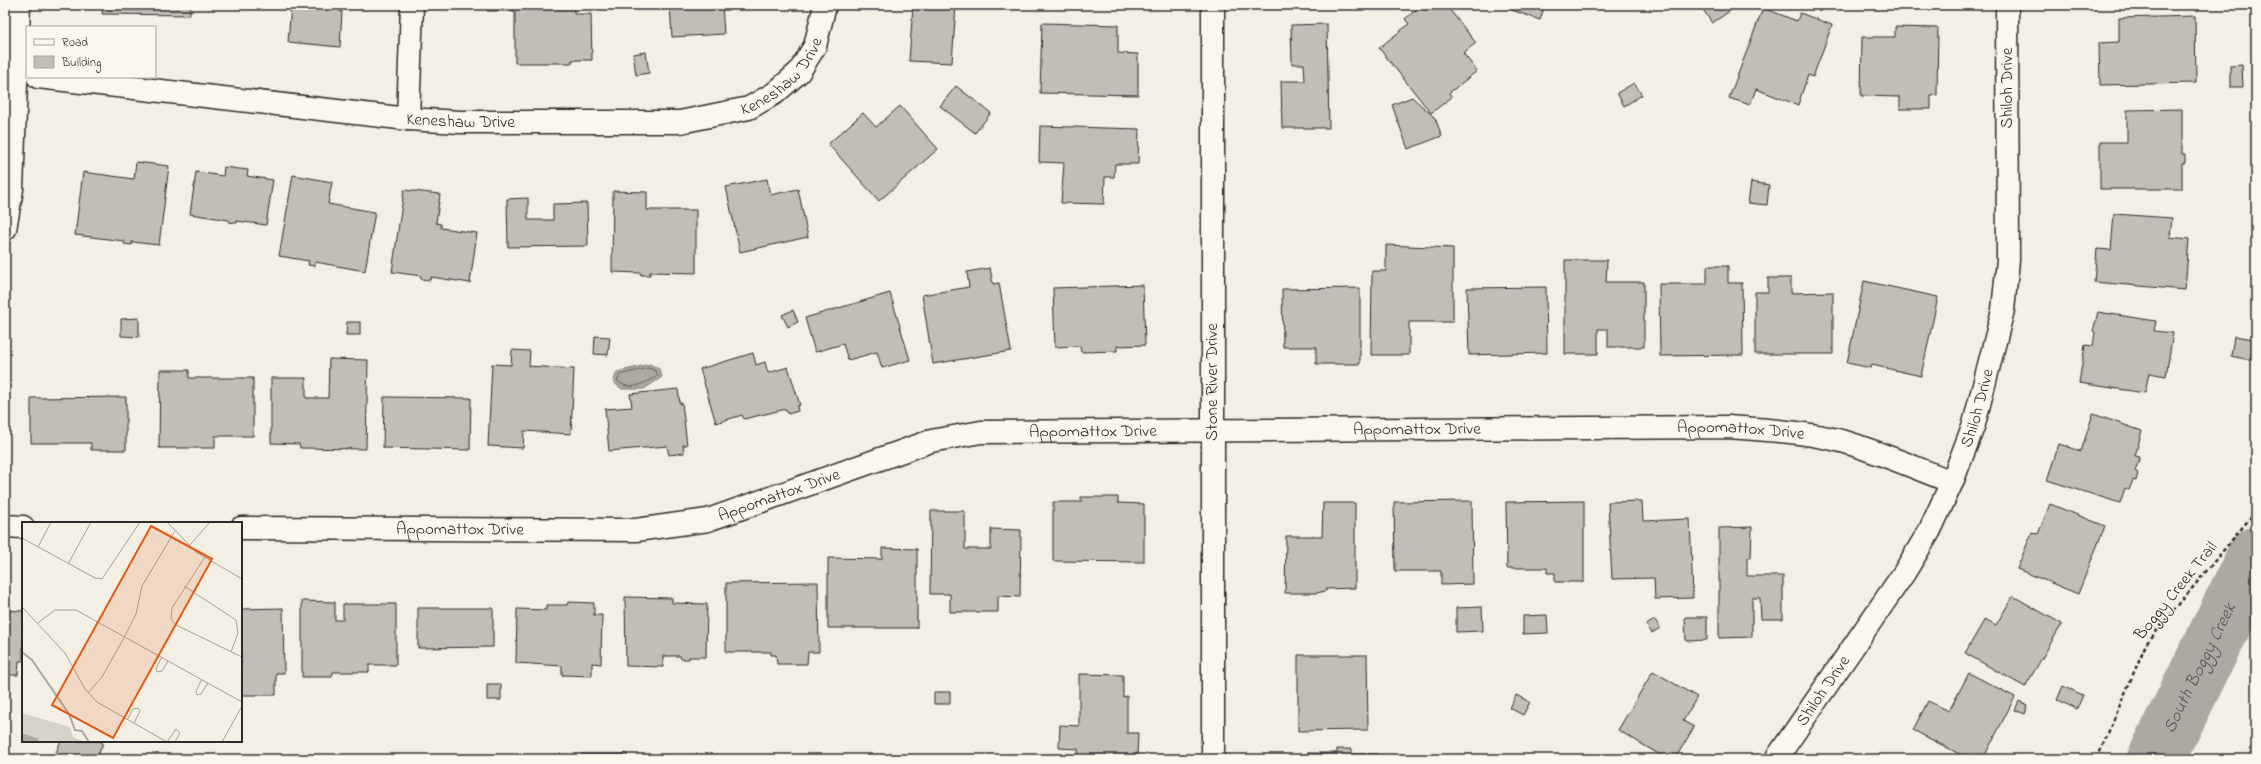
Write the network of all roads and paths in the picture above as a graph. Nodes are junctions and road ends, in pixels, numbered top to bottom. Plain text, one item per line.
1 (19, 5) edge
2 (412, 5) edge
3 (825, 5) edge
4 (1213, 5) edge
5 (2007, 5) edge
6 (26, 67) edge
7 (27, 78) edge
8 (45, 78) edge
9 (408, 119) junction
10 (5, 229) edge
11 (1212, 429) junction
12 (1952, 482) junction
13 (2256, 511) edge
14 (5, 526) edge
15 (22, 527) edge
16 (242, 528) edge
17 (1213, 759) edge
18 (1776, 759) edge
19 (2097, 759) edge

1 - 6 street
2 - 9 street
3 - 9 street, Keneshaw Drive
4 - 11 street, Stone River Drive
5 - 12 street, Shiloh Drive
7 - 10 street
8 - 9 street, Keneshaw Drive
11 - 12 street, Appomattox Drive
11 - 16 street, Appomattox Drive
11 - 17 street, Stone River Drive
12 - 18 street, Shiloh Drive
13 - 19 path, Boggy Creek Trail
14 - 15 street

